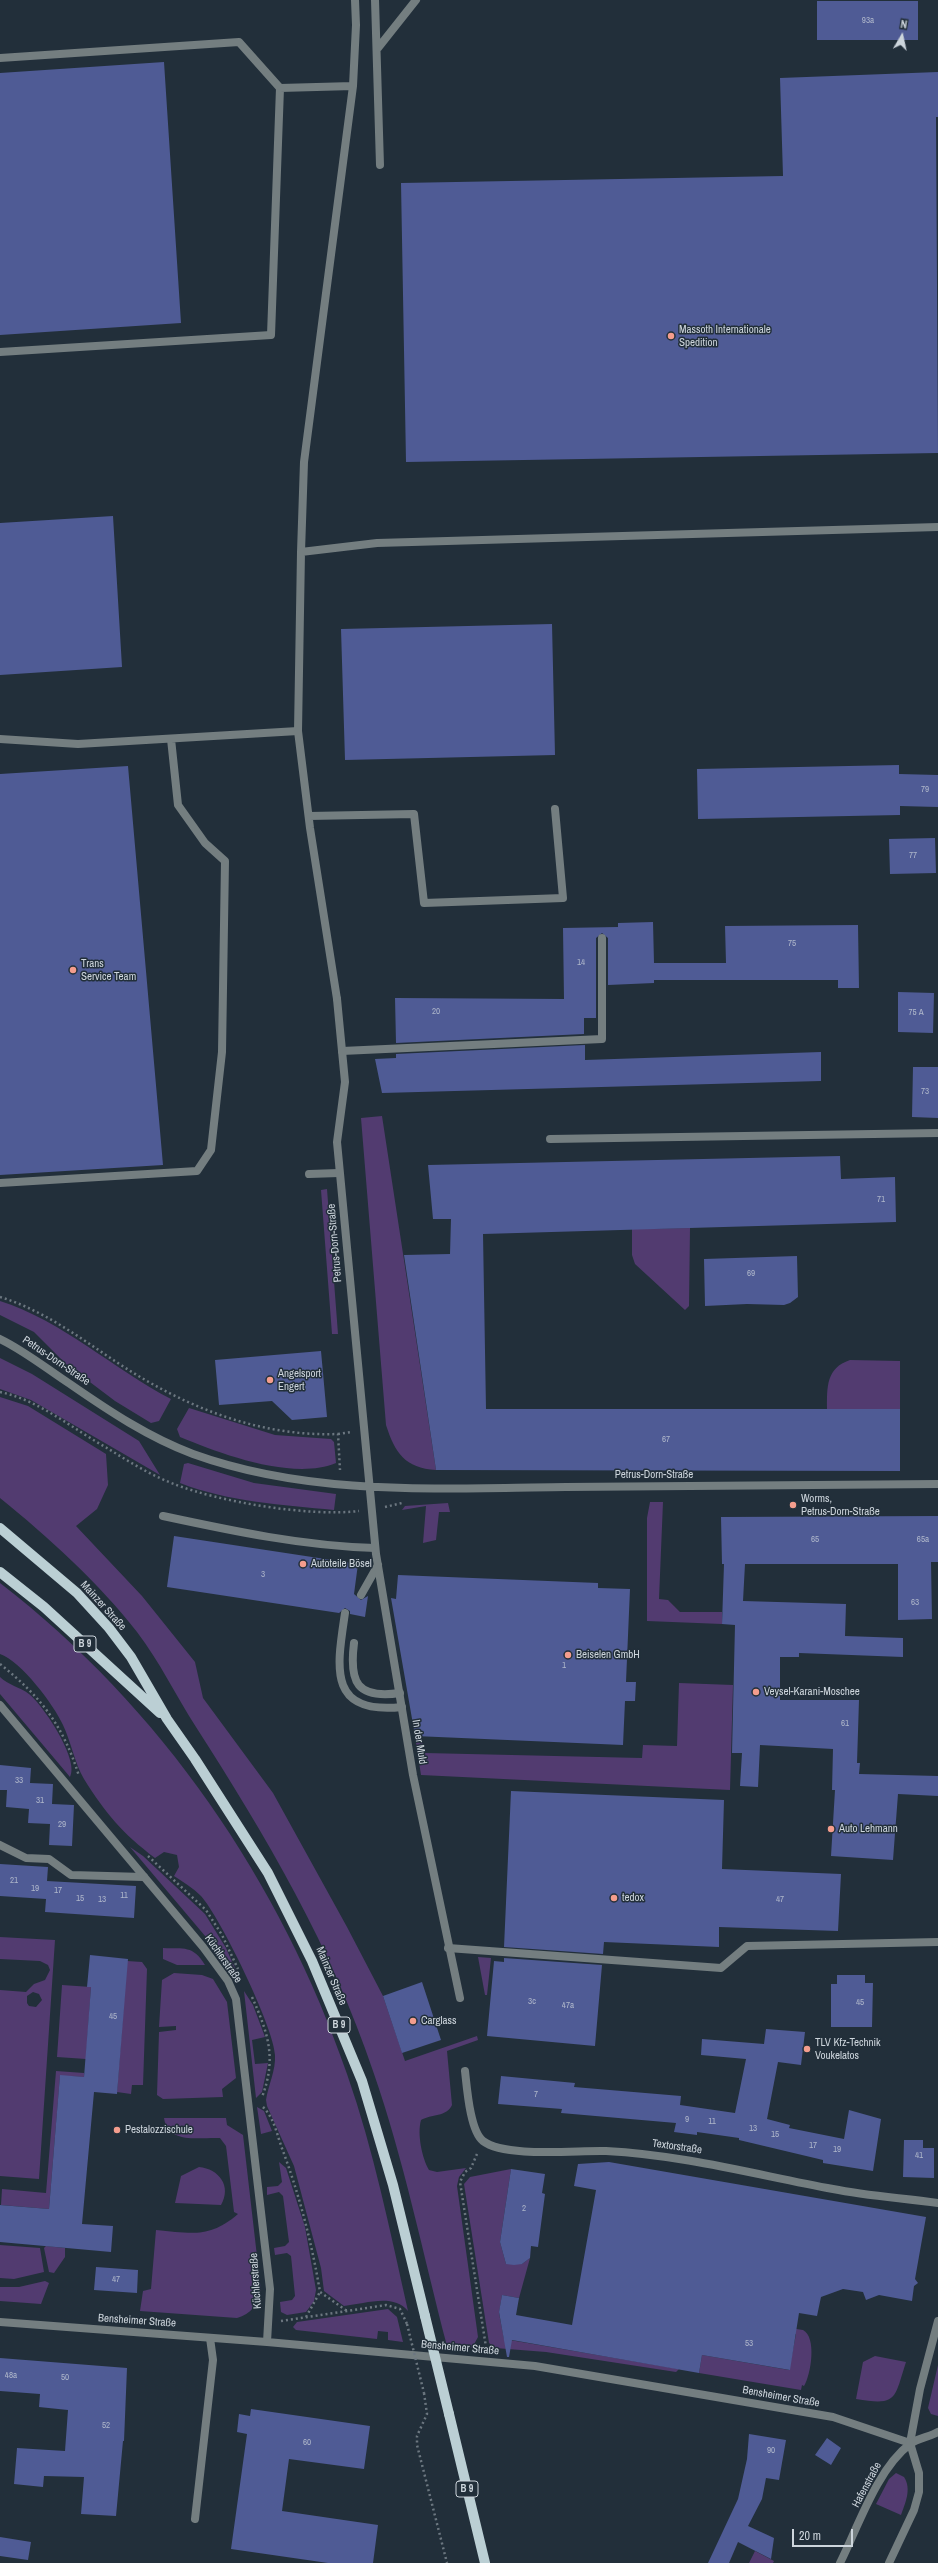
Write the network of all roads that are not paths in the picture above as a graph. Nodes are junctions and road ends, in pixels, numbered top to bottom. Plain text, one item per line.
1 (355, 0) edge
2 (375, 0) edge
3 (416, 0) edge
4 (378, 48) junction
5 (0, 58) edge
6 (353, 86) junction
7 (280, 88) junction
8 (380, 165) dead end
9 (0, 352) edge
10 (938, 527) edge
11 (301, 552) junction
12 (298, 731) junction
13 (0, 739) edge
14 (171, 739) junction
15 (555, 809) dead end
16 (309, 816) junction
17 (602, 938) dead end
18 (342, 1051) junction
19 (938, 1133) edge
20 (550, 1139) dead end
21 (339, 1173) junction
22 (309, 1174) dead end
23 (0, 1184) edge
24 (0, 1339) edge
25 (938, 1484) edge
26 (370, 1486) junction
27 (163, 1516) dead end
28 (0, 1528) edge
29 (375, 1548) junction
30 (378, 1565) junction
31 (0, 1572) edge
32 (361, 1595) dead end
33 (345, 1614) dead end
34 (354, 1643) dead end
35 (400, 1693) junction
36 (0, 1705) edge
37 (402, 1707) junction
38 (167, 1719) junction
39 (0, 1845) edge
40 (144, 1877) junction
41 (938, 1942) edge
42 (448, 1948) junction
43 (460, 1998) dead end
44 (465, 2071) dead end
45 (938, 2203) edge
46 (938, 2321) edge
47 (0, 2322) edge
48 (210, 2338) junction
49 (267, 2342) junction
50 (938, 2432) edge
51 (910, 2443) junction
52 (195, 2519) dead end
53 (485, 2563) edge
54 (840, 2563) edge
55 (889, 2563) edge

1 - 6 street, Petrus-Dorn-Straße
2 - 4 street
3 - 4 street
4 - 8 street
5 - 7 street
6 - 7 street
6 - 11 street, Petrus-Dorn-Straße
7 - 9 street
10 - 11 street
11 - 12 street, Petrus-Dorn-Straße
12 - 14 street
12 - 16 street, Petrus-Dorn-Straße
13 - 14 street
14 - 23 street
15 - 16 street
16 - 18 street, Petrus-Dorn-Straße
17 - 18 street
18 - 21 street, Petrus-Dorn-Straße
19 - 20 street
21 - 22 street
21 - 26 street, Petrus-Dorn-Straße
24 - 26 street, Petrus-Dorn-Straße
25 - 26 street, Petrus-Dorn-Straße
26 - 29 street, In der Muld
27 - 29 street
28 - 38 main road, Mainzer Straße / B 9
29 - 30 street, In der Muld
30 - 32 street
30 - 35 street, In der Muld
31 - 38 main road, Mainzer Straße / B 9
33 - 37 street
34 - 35 street
35 - 37 street, In der Muld
36 - 40 street, Küchlerstraße
37 - 42 street, In der Muld
38 - 53 main road, Mainzer Straße / B 9, bridge
39 - 40 street
40 - 49 street, Küchlerstraße
41 - 42 street
42 - 43 street, In der Muld
44 - 45 street, Textorstraße
46 - 51 street
47 - 48 street, Bensheimer Straße
48 - 49 street, Bensheimer Straße
48 - 52 street
49 - 51 street, Bensheimer Straße
50 - 51 street, Hafenstraße
51 - 54 street, Hafenstraße
51 - 55 street

